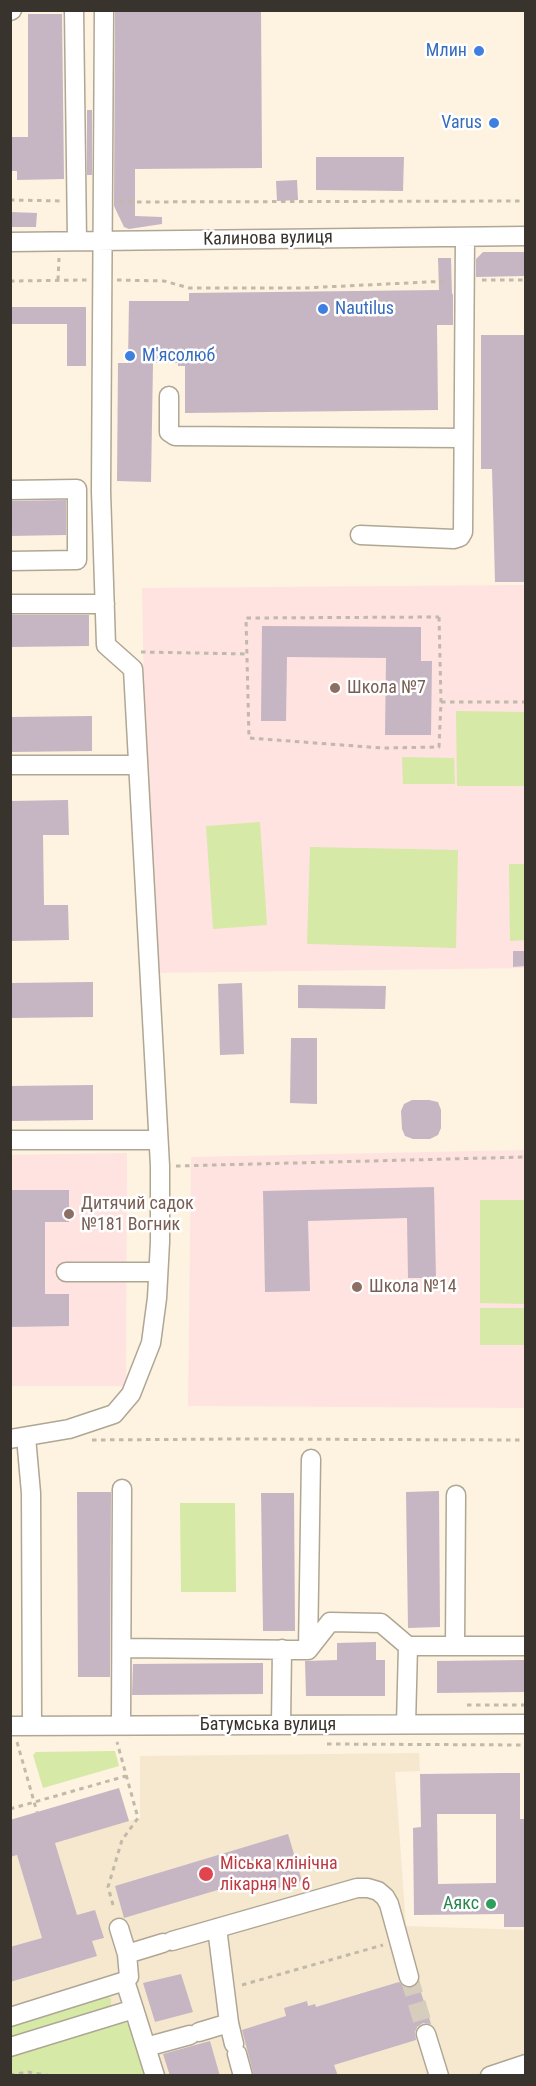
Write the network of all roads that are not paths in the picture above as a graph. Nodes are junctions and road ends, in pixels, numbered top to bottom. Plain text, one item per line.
1 (74, 10) edge
2 (104, 10) edge
3 (525, 236) edge
4 (465, 237) junction
5 (104, 241) junction
6 (10, 242) edge
7 (77, 242) junction
8 (169, 396) dead end
9 (463, 438) junction
10 (10, 490) edge
11 (360, 535) dead end
12 (10, 561) edge
13 (10, 604) edge
14 (105, 604) junction
15 (10, 765) edge
16 (138, 765) junction
17 (10, 1140) edge
18 (158, 1140) junction
19 (66, 1272) dead end
20 (158, 1272) junction
21 (18, 1438) edge
22 (310, 1459) dead end
23 (122, 1489) dead end
24 (456, 1495) dead end
25 (408, 1646) junction
26 (455, 1646) junction
27 (525, 1646) edge
28 (123, 1648) junction
29 (282, 1649) junction
30 (308, 1650) junction
31 (406, 1724) junction
32 (525, 1724) edge
33 (280, 1725) junction
34 (20, 1726) edge
35 (119, 1734) junction
36 (119, 1928) dead end
37 (217, 1928) junction
38 (127, 1954) junction
39 (409, 1977) tunnel mouth
40 (125, 1981) junction
41 (134, 2009) junction
42 (10, 2017) edge
43 (229, 2023) junction
44 (426, 2034) tunnel mouth
45 (146, 2047) junction
46 (10, 2048) edge
47 (525, 2064) edge
48 (155, 2076) edge
49 (243, 2076) edge
50 (438, 2076) edge
51 (490, 2076) edge

1 - 7 street
2 - 5 street
3 - 4 street, Калинова вулиця
4 - 5 street, Калинова вулиця
4 - 9 street
5 - 7 street, Калинова вулиця
5 - 14 street
6 - 7 street, Калинова вулиця
8 - 9 street
9 - 11 street
10 - 12 street
13 - 14 street
14 - 16 street
15 - 16 street
16 - 18 street
17 - 18 street
18 - 20 street
19 - 20 street
20 - 21 street
21 - 34 street
22 - 30 street
23 - 28 street
24 - 26 street
25 - 26 street
25 - 30 street
25 - 31 street
26 - 27 street
28 - 29 street
28 - 35 street
29 - 30 street
29 - 33 street
31 - 32 street, Батумська вулиця
31 - 33 street, Батумська вулиця
33 - 35 street, Батумська вулиця
34 - 35 street, Батумська вулиця
36 - 38 street
37 - 38 street
37 - 39 street
37 - 43 street
38 - 40 street
40 - 41 street
40 - 42 street
41 - 45 street
41 - 46 street
43 - 45 street
43 - 49 street
44 - 50 street
45 - 48 street
47 - 51 street

